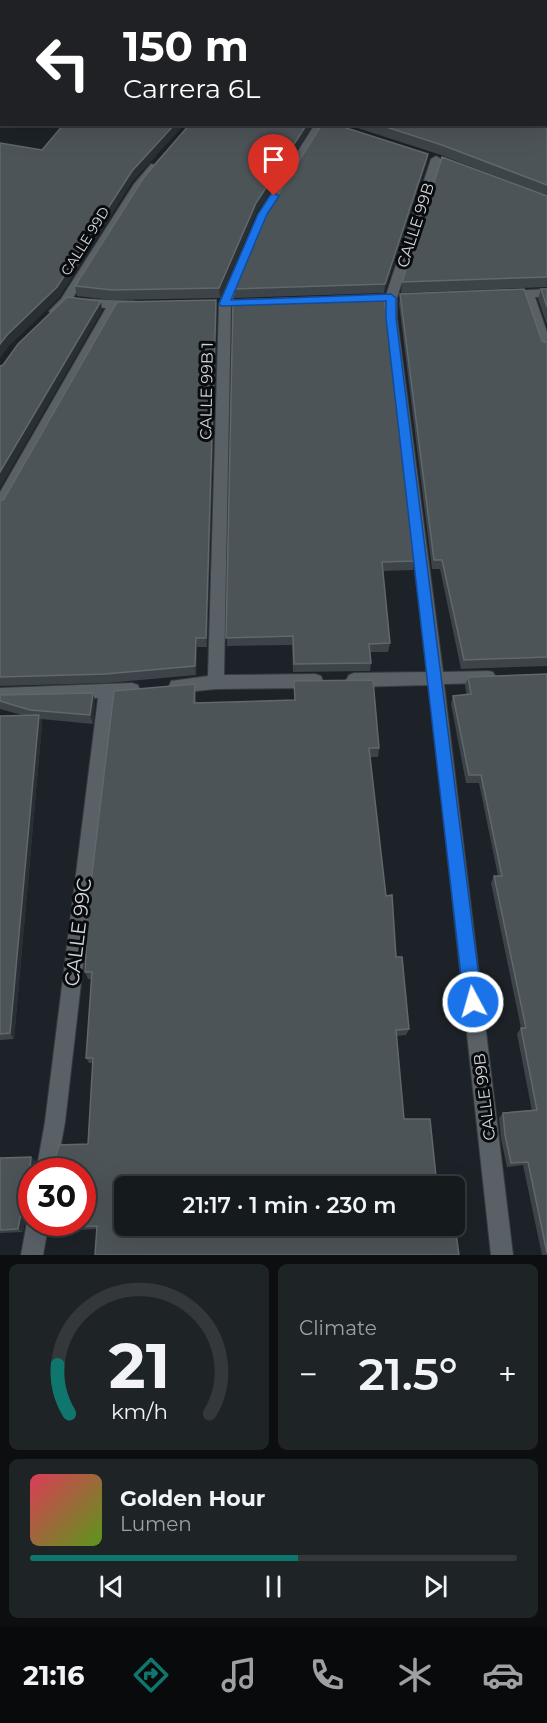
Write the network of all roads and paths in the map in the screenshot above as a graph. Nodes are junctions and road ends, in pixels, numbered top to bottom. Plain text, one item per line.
1 (321, 126) edge
2 (328, 126) edge
3 (335, 128) edge
4 (162, 158) edge
5 (436, 159) edge
6 (547, 293) edge
7 (528, 294) junction
8 (494, 295) edge
9 (65, 301) junction
10 (146, 305) edge
11 (113, 306) junction
12 (48, 318) edge
13 (547, 350) edge
14 (0, 504) edge
15 (502, 676) edge
16 (436, 679) junction
17 (216, 682) junction
18 (107, 692) junction
19 (0, 695) edge
20 (48, 1158) edge
21 (35, 1236) edge
22 (32, 1255) edge
23 (502, 1255) edge

1 - 17 street, CALLE 99B 1
2 - 3 street
4 - 9 street, CALLE 99D
5 - 16 street, CALLE 99B
6 - 7 street
7 - 8 street
7 - 13 street
9 - 11 street
9 - 12 street, CALLE 99D
10 - 11 street
11 - 14 street
15 - 16 street
16 - 17 street
16 - 23 street, CALLE 99B
17 - 18 street
18 - 19 street
18 - 20 street, CALLE 99C
21 - 22 street

